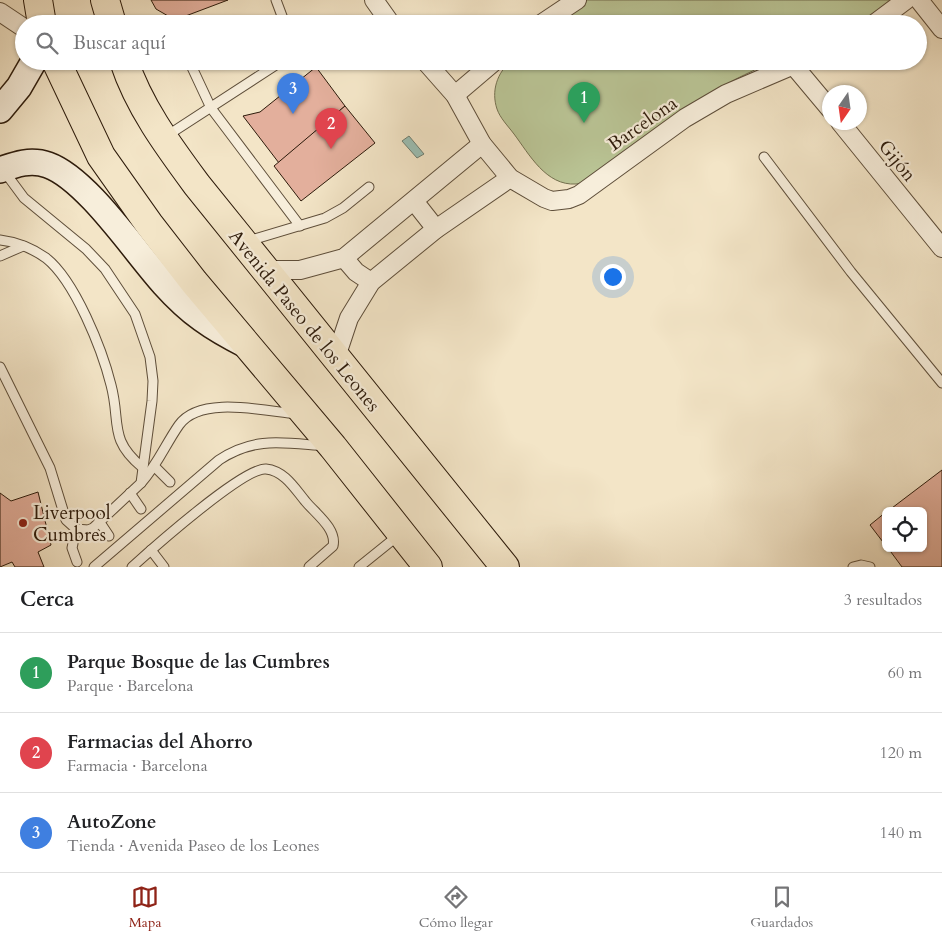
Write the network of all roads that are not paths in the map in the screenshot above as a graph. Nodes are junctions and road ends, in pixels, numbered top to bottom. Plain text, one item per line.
1 (38, 0) edge
2 (105, 0) edge
3 (112, 0) edge
4 (276, 0) edge
5 (374, 0) edge
6 (906, 0) edge
7 (919, 0) edge
8 (568, 2) edge
9 (0, 12) edge
10 (40, 15) edge
11 (110, 15) edge
12 (113, 15) edge
13 (282, 15) edge
14 (385, 15) edge
15 (552, 15) edge
16 (886, 15) edge
17 (15, 22) edge
18 (942, 28) edge
19 (29, 70) edge
20 (60, 70) edge
21 (128, 70) edge
22 (193, 70) edge
23 (268, 70) edge
24 (433, 70) edge
25 (484, 70) edge
26 (783, 70) edge
27 (804, 70) edge
28 (455, 95) junction
29 (822, 97) edge
30 (211, 108) junction
31 (0, 110) edge
32 (846, 130) edge
33 (163, 138) junction
34 (482, 144) junction
35 (764, 157) dead end
36 (1, 167) edge
37 (510, 178) junction
38 (369, 187) dead end
39 (414, 202) junction
40 (300, 226) junction
41 (436, 230) junction
42 (0, 240) edge
43 (242, 242) junction
44 (23, 246) junction
45 (942, 248) edge
46 (2, 255) edge
47 (344, 258) junction
48 (264, 270) junction
49 (371, 282) junction
50 (247, 346) junction
51 (336, 357) junction
52 (0, 367) edge
53 (942, 383) edge
54 (307, 415) junction
55 (333, 447) junction
56 (142, 467) junction
57 (155, 467) junction
58 (170, 482) dead end
59 (141, 483) junction
60 (130, 493) junction
61 (141, 509) dead end
62 (99, 521) junction
63 (76, 530) junction
64 (401, 533) junction
65 (109, 536) dead end
66 (151, 550) junction
67 (77, 562) dead end
68 (94, 567) edge
69 (132, 567) edge
70 (164, 567) edge
71 (309, 567) edge
72 (359, 567) edge
73 (428, 567) edge
74 (505, 567) edge
75 (853, 567) edge
76 (870, 567) edge

1 - 10 main road
2 - 11 main road
3 - 12 street
4 - 13 lane
5 - 14 street
6 - 16 street
7 - 18 street
8 - 15 street
9 - 17 street
19 - 31 street
20 - 50 main road
21 - 33 main road, Avenida Paseo de los Leones
22 - 30 lane
23 - 30 lane
24 - 28 street, Barcelona
25 - 28 street
26 - 37 street, Barcelona
27 - 29 street
28 - 34 street, Barcelona
30 - 33 lane
30 - 40 lane
32 - 45 street, Gijón
33 - 43 main road, Avenida Paseo de los Leones
34 - 37 street, Barcelona
34 - 39 street
35 - 53 lane
36 - 50 street
36 - 56 lane
37 - 41 street
38 - 40 lane
39 - 41 street
39 - 47 street
40 - 43 lane
41 - 49 street
42 - 44 lane
43 - 48 main road, Avenida Paseo de los Leones
44 - 46 lane
44 - 56 lane
47 - 48 street
47 - 49 street
48 - 51 main road, Avenida Paseo de los Leones
49 - 51 street
50 - 54 main road
51 - 74 main road, Avenida Paseo de los Leones
52 - 63 lane
54 - 55 main road
54 - 57 lane
55 - 64 main road
55 - 68 lane
56 - 59 lane
57 - 58 lane
57 - 59 lane
59 - 60 lane
60 - 61 lane
60 - 62 lane
62 - 63 lane
62 - 65 lane
63 - 67 lane
64 - 72 lane
64 - 73 main road
66 - 69 lane
66 - 70 lane
66 - 71 lane
75 - 76 lane

